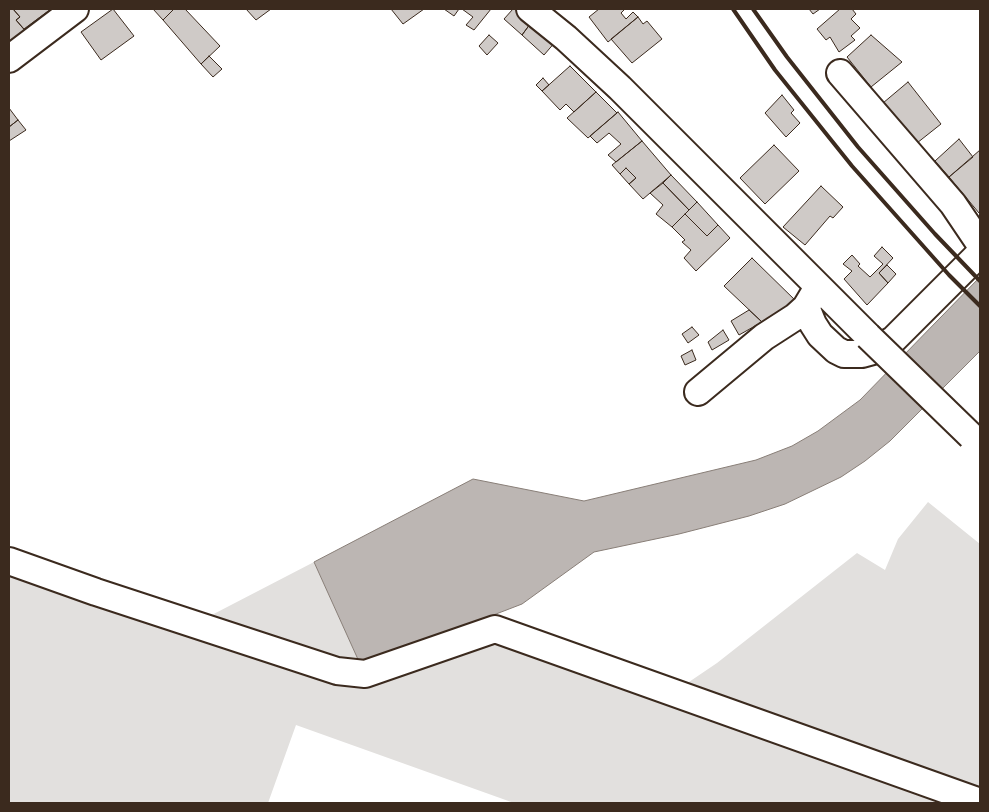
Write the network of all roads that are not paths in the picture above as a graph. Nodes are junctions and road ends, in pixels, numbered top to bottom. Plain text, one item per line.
1 (75, 9) edge
2 (530, 9) edge
3 (9, 60) edge
4 (840, 73) dead end
5 (980, 244) edge
6 (980, 253) edge
7 (812, 297) junction
8 (698, 392) dead end
9 (976, 440) edge
10 (9, 561) edge
11 (980, 802) edge

1 - 3 street
2 - 7 street
4 - 5 street
6 - 7 street
7 - 8 street
7 - 9 street, bridge
10 - 11 street

